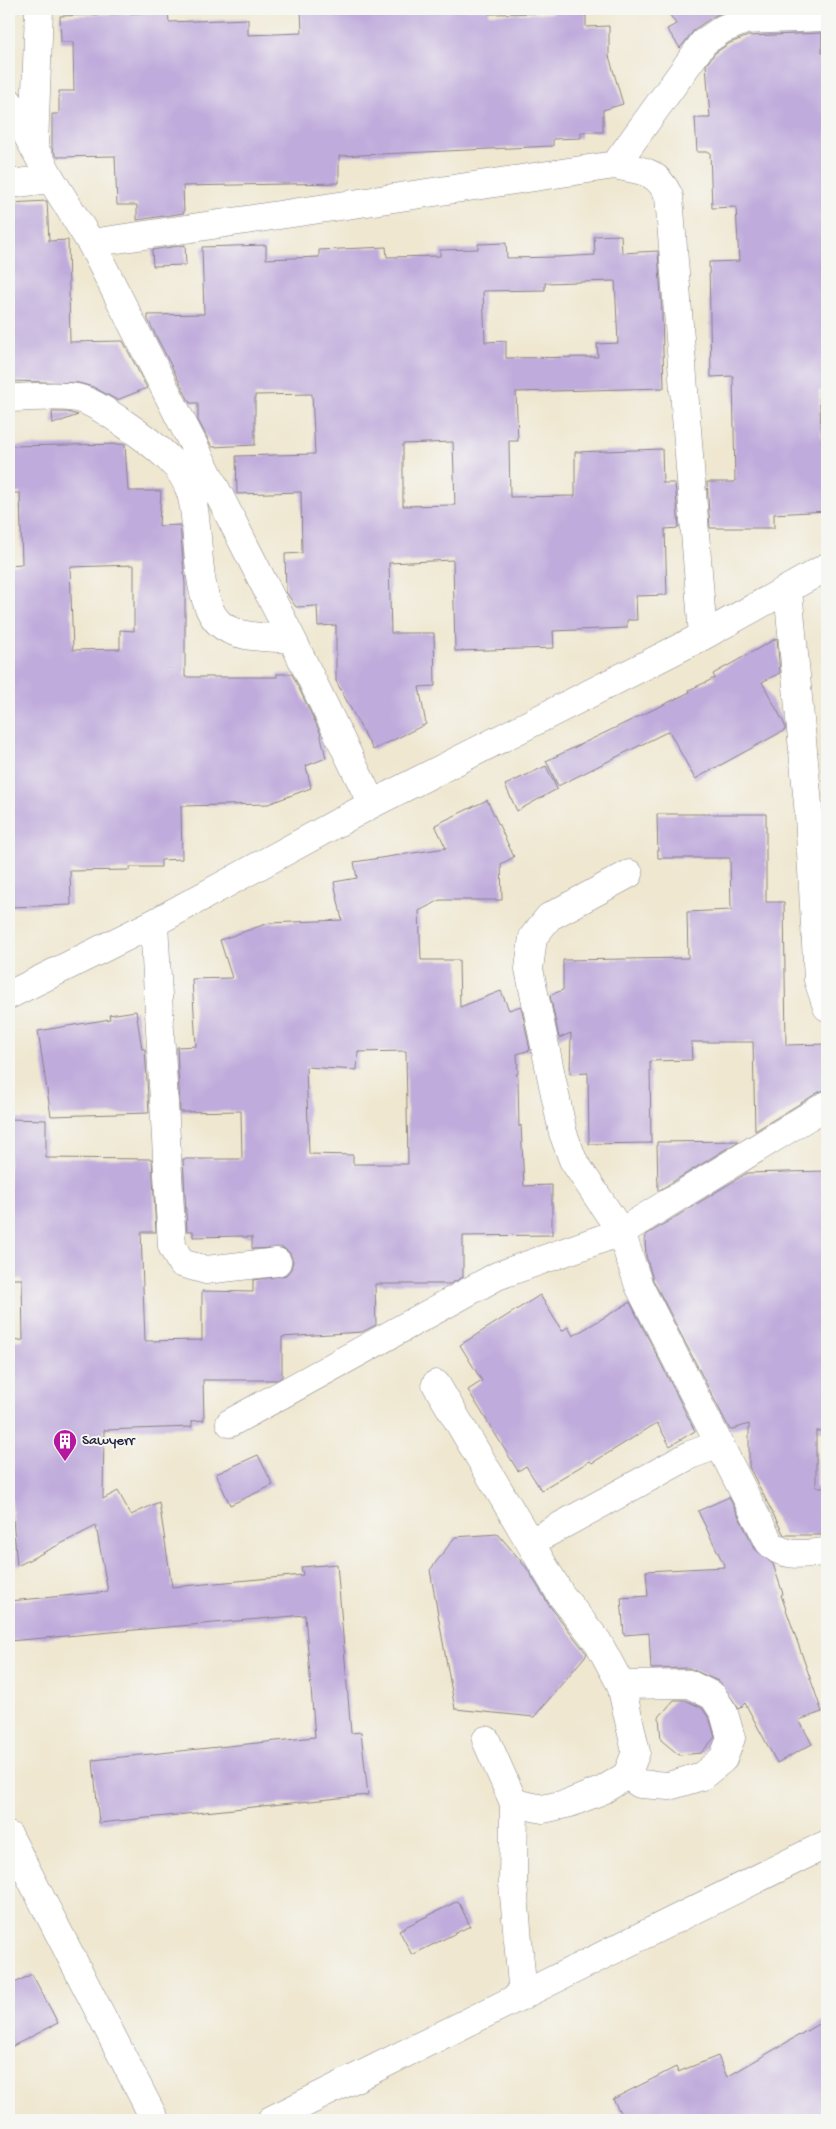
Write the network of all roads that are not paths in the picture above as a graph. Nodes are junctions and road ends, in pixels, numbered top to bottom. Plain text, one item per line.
1 (39, 9) edge
2 (827, 17) edge
3 (9, 102) edge
4 (34, 148) junction
5 (615, 165) junction
6 (51, 179) junction
7 (9, 184) edge
8 (91, 243) junction
9 (9, 398) edge
10 (827, 567) edge
11 (788, 590) junction
12 (703, 636) junction
13 (292, 639) junction
14 (372, 804) junction
15 (818, 814) edge
16 (629, 874) dead end
17 (154, 923) junction
18 (9, 995) edge
19 (827, 1007) edge
20 (827, 1105) edge
21 (621, 1232) junction
22 (277, 1262) dead end
23 (436, 1384) dead end
24 (230, 1423) dead end
25 (720, 1444) junction
26 (531, 1542) junction
27 (827, 1552) edge
28 (621, 1684) junction
29 (486, 1740) dead end
30 (627, 1775) junction
31 (514, 1803) junction
32 (9, 1836) edge
33 (827, 1844) edge
34 (523, 1996) junction
35 (304, 2111) edge
36 (155, 2120) edge
37 (271, 2120) edge

1 - 4 street
2 - 5 street
3 - 4 street
4 - 6 street
5 - 8 street
5 - 12 street
6 - 7 street
6 - 8 street
8 - 13 street
9 - 13 street
10 - 11 street
11 - 12 street
11 - 15 street
12 - 14 street
13 - 14 street
14 - 17 street
15 - 19 street
16 - 21 street
17 - 18 street
17 - 22 street
20 - 21 street
21 - 24 street
21 - 25 street
23 - 26 street
25 - 26 street
25 - 27 street
26 - 28 street
28 - 30 street
28 - 30 street
29 - 31 street
30 - 31 street
31 - 34 street
32 - 36 street
33 - 34 street
34 - 35 street
35 - 37 street

